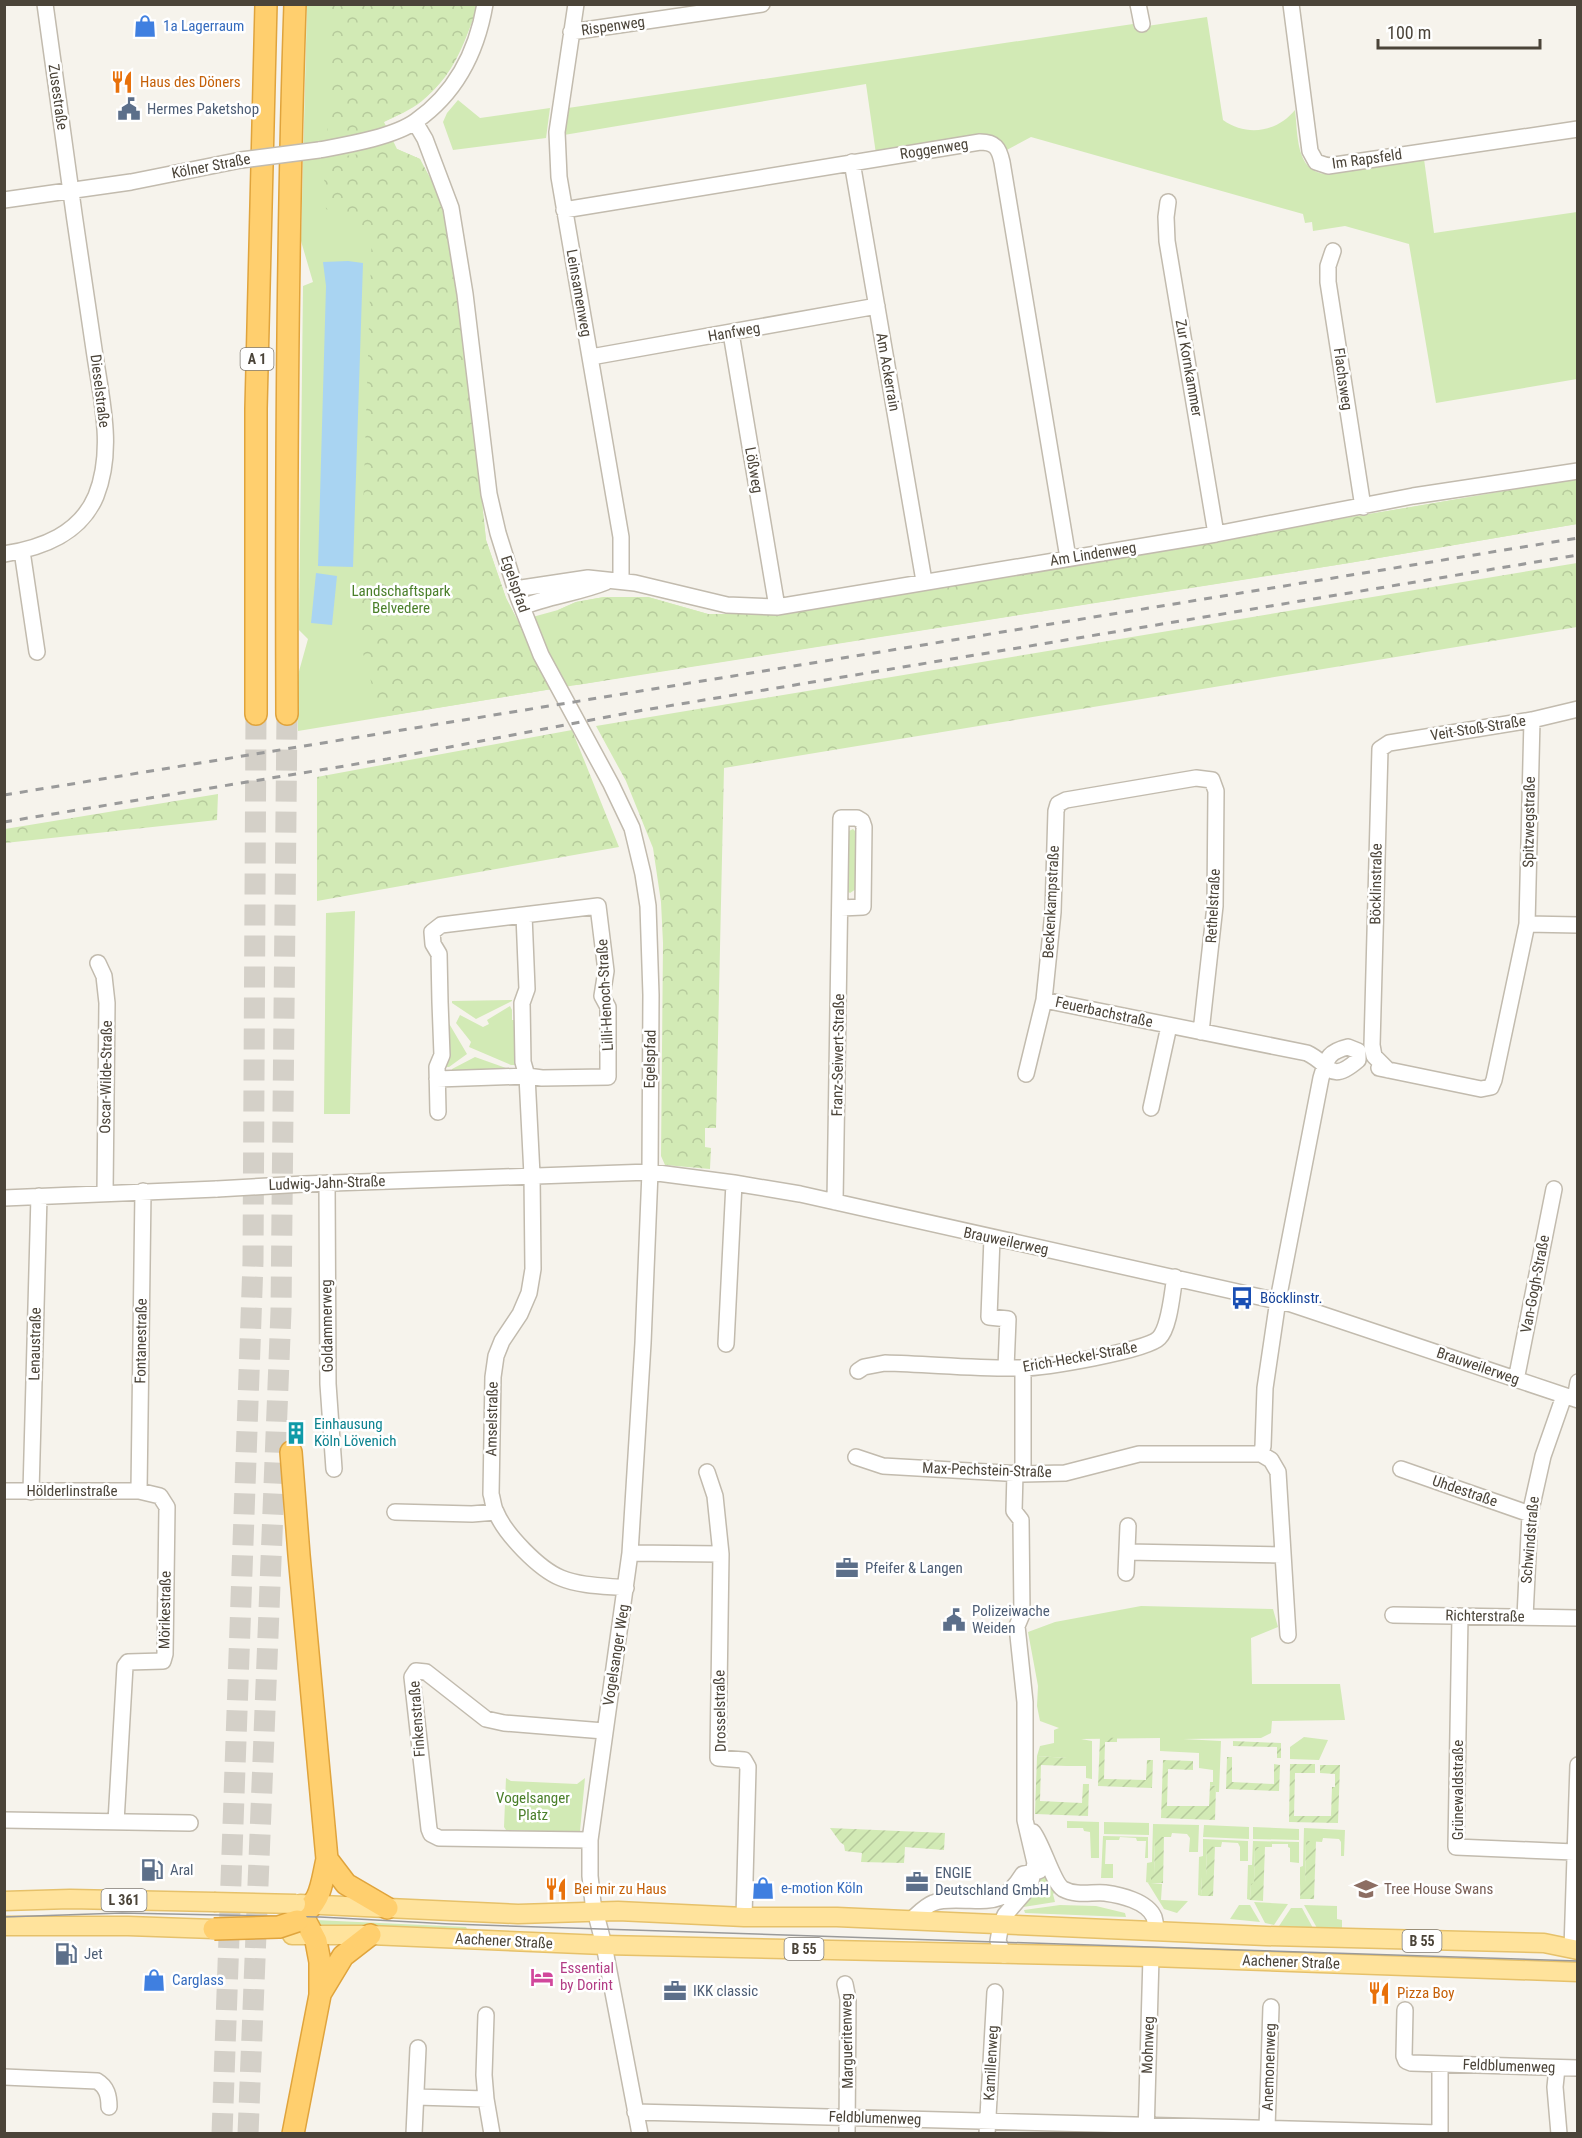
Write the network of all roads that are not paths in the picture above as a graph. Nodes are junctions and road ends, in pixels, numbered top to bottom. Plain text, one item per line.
1 (45, 4) edge
2 (266, 4) edge
3 (295, 4) edge
4 (485, 4) edge
5 (576, 4) edge
6 (762, 4) edge
7 (1138, 4) edge
8 (1291, 4) edge
9 (1142, 24) dead end
10 (571, 32) junction
11 (415, 122) junction
12 (1578, 129) edge
13 (852, 162) junction
14 (71, 190) junction
15 (4, 200) edge
16 (1168, 202) dead end
17 (564, 210) junction
18 (1333, 251) dead end
19 (877, 306) junction
20 (731, 333) junction
21 (591, 357) junction
22 (1578, 471) edge
23 (1363, 507) junction
24 (1216, 534) junction
25 (22, 551) junction
26 (4, 554) edge
27 (1068, 558) junction
28 (615, 581) junction
29 (924, 581) junction
30 (515, 589) junction
31 (777, 607) junction
32 (522, 608) junction
33 (37, 652) dead end
34 (1578, 709) edge
35 (256, 714) tunnel mouth
36 (287, 714) tunnel mouth
37 (1532, 720) junction
38 (1380, 749) joint
39 (1212, 780) joint
40 (841, 908) junction
41 (524, 915) junction
42 (1527, 924) junction
43 (1578, 925) edge
44 (98, 963) dead end
45 (1044, 999) junction
46 (1372, 1019) junction
47 (1169, 1026) junction
48 (1201, 1032) junction
49 (1372, 1041) junction
50 (1342, 1050) junction
51 (1307, 1053) junction
52 (1325, 1065) junction
53 (1350, 1066) junction
54 (1388, 1070) junction
55 (1026, 1074) dead end
56 (527, 1076) junction
57 (437, 1079) junction
58 (1318, 1095) junction
59 (1151, 1108) dead end
60 (438, 1112) dead end
61 (650, 1172) junction
62 (532, 1175) junction
63 (327, 1183) junction
64 (734, 1183) junction
65 (1554, 1189) dead end
66 (143, 1191) junction
67 (105, 1193) junction
68 (39, 1196) junction
69 (4, 1198) edge
70 (835, 1202) junction
71 (992, 1238) junction
72 (1175, 1277) junction
73 (1278, 1300) junction
74 (726, 1344) dead end
75 (1006, 1368) junction
76 (1023, 1369) junction
77 (858, 1371) dead end
78 (1516, 1380) junction
79 (1578, 1382) edge
80 (1572, 1398) edge
81 (291, 1452) dead end
82 (1261, 1454) junction
83 (856, 1457) dead end
84 (334, 1469) dead end
85 (1401, 1469) dead end
86 (707, 1472) dead end
87 (1019, 1474) junction
88 (4, 1491) edge
89 (139, 1491) junction
90 (32, 1492) junction
91 (395, 1512) dead end
92 (496, 1512) junction
93 (1530, 1514) junction
94 (1128, 1526) dead end
95 (1127, 1552) junction
96 (630, 1553) junction
97 (721, 1554) junction
98 (1282, 1555) junction
99 (1126, 1573) dead end
100 (626, 1588) junction
101 (1393, 1615) dead end
102 (1460, 1616) junction
103 (1526, 1617) junction
104 (1578, 1618) edge
105 (1287, 1635) dead end
106 (604, 1731) junction
107 (1578, 1765) edge
108 (4, 1820) edge
109 (1025, 1820) junction
110 (116, 1822) junction
111 (189, 1823) dead end
112 (590, 1840) junction
113 (1574, 1852) junction
114 (327, 1859) junction
115 (1034, 1870) junction
116 (1055, 1879) junction
117 (4, 1901) edge
118 (241, 1902) joint
119 (387, 1908) junction
120 (596, 1911) junction
121 (300, 1916) junction
122 (744, 1917) junction
123 (911, 1920) junction
124 (1001, 1924) junction
125 (4, 1926) edge
126 (214, 1929) joint
127 (1156, 1930) junction
128 (370, 1935) junction
129 (1481, 1941) junction
130 (604, 1945) junction
131 (1575, 1949) edge
132 (1004, 1955) junction
133 (1151, 1957) junction
134 (1472, 1967) junction
135 (1578, 1972) edge
136 (845, 1984) dead end
137 (995, 1992) dead end
138 (320, 1995) junction
139 (1271, 2007) dead end
140 (1405, 2010) dead end
141 (486, 2015) dead end
142 (418, 2048) dead end
143 (1440, 2064) junction
144 (1557, 2068) junction
145 (1578, 2068) edge
146 (4, 2077) edge
147 (416, 2097) junction
148 (486, 2098) junction
149 (109, 2107) dead end
150 (635, 2112) junction
151 (848, 2117) junction
152 (988, 2127) edge
153 (1267, 2128) junction
154 (1146, 2129) edge
155 (1305, 2132) edge
156 (293, 2133) edge
157 (414, 2133) edge
158 (492, 2133) edge
159 (640, 2133) edge
160 (847, 2133) edge
161 (1440, 2133) edge
162 (1559, 2133) edge

1 - 14 street, Zusestraße
2 - 35 highway, A 1
3 - 36 highway, A 1
4 - 11 street
5 - 10 street, Leinsamenweg
6 - 10 street, Rispenweg
7 - 9 street
8 - 12 street, Im Rapsfeld
10 - 17 street, Leinsamenweg
11 - 14 street, Kölner Straße, bridge
11 - 30 street, Egelspfad
13 - 17 street, Roggenweg
13 - 19 street, Am Ackerrain
13 - 27 street, Roggenweg
14 - 15 street, Kölner Straße
14 - 25 street, Dieselstraße
16 - 24 street, Zur Kornkammer
17 - 21 street, Leinsamenweg
18 - 23 street, Flachsweg
19 - 20 street, Hanfweg
19 - 29 street, Am Ackerrain
20 - 21 street, Hanfweg
20 - 31 street, Lößweg
21 - 28 street, Leinsamenweg
22 - 23 street, Am Lindenweg
23 - 24 street, Am Lindenweg
24 - 27 street, Am Lindenweg
25 - 26 street, Dieselstraße
25 - 33 street
27 - 29 street, Am Lindenweg
28 - 30 street, Am Lindenweg
28 - 31 street, Am Lindenweg
28 - 32 street
29 - 31 street, Am Lindenweg
30 - 32 street, Egelspfad
32 - 61 street, Egelspfad
34 - 37 street, Veit-Stoß-Straße
37 - 38 street, Veit-Stoß-Straße
37 - 42 street, Spitzwegstraße
38 - 46 street, Böcklinstraße
39 - 45 street, Beckenkampstraße
39 - 48 street, Rethelstraße
40 - 40 street, Franz-Seiwert-Straße
40 - 70 street, Franz-Seiwert-Straße
41 - 56 street, Amselstraße
41 - 56 street, Lilli-Henoch-Straße
41 - 57 street
42 - 43 street
42 - 54 street, Spitzwegstraße
44 - 67 street, Oscar-Wilde-Straße
45 - 47 street, Feuerbachstraße
45 - 55 street, Feuerbachstraße
46 - 49 street, Böcklinstraße
46 - 50 street
47 - 48 street, Feuerbachstraße
47 - 59 street, Feuerbachstraße
48 - 51 street, Feuerbachstraße
49 - 53 street
49 - 54 street, Böcklinstraße
50 - 51 street, Feuerbachstraße
50 - 52 street
50 - 53 street
51 - 52 street, Feuerbachstraße
52 - 53 street
52 - 58 street
53 - 54 street
53 - 58 street
56 - 57 street
56 - 62 street, Amselstraße
57 - 60 street
58 - 73 street
61 - 62 street, Ludwig-Jahn-Straße
61 - 64 street, Brauweilerweg
61 - 96 street, Vogelsanger Weg
62 - 63 street, Ludwig-Jahn-Straße
62 - 92 street, Amselstraße
63 - 66 street, Ludwig-Jahn-Straße, bridge
63 - 84 street, Goldammerweg
64 - 70 street, Brauweilerweg
64 - 74 street
65 - 78 street, Van-Gogh-Straße
66 - 67 street, Ludwig-Jahn-Straße
66 - 89 street, Fontanestraße
67 - 68 street, Ludwig-Jahn-Straße
68 - 69 street, Ludwig-Jahn-Straße
68 - 90 street, Lenaustraße
70 - 71 street, Brauweilerweg
71 - 72 street, Brauweilerweg
71 - 75 street, Erich-Heckel-Straße
72 - 73 street, Brauweilerweg
72 - 76 street, Erich-Heckel-Straße
73 - 78 street, Brauweilerweg
73 - 82 street
75 - 76 street, Erich-Heckel-Straße
75 - 77 street, Erich-Heckel-Straße
76 - 87 street
78 - 80 street, Brauweilerweg
79 - 80 street
80 - 93 street, Schwindstraße
81 - 114 highway
82 - 87 street, Max-Pechstein-Straße
82 - 98 street
83 - 87 street, Max-Pechstein-Straße
85 - 93 street, Uhdestraße
86 - 97 street, Drosselstraße
87 - 109 street
88 - 90 street, Hölderlinstraße
89 - 90 street, Hölderlinstraße
89 - 110 street, Mörikestraße
91 - 92 street
92 - 100 street, Amselstraße
93 - 103 street, Schwindstraße
94 - 95 street
95 - 98 street
95 - 99 street
96 - 97 street
96 - 100 street, Vogelsanger Weg
97 - 122 street, Drosselstraße
98 - 105 street
100 - 106 street, Vogelsanger Weg
101 - 102 street, Richterstraße
102 - 103 street, Richterstraße
102 - 113 street, Grünewaldstraße
103 - 104 street, Richterstraße
106 - 112 street, Vogelsanger Weg
106 - 112 street, Finkenstraße
107 - 113 street
108 - 110 street
109 - 115 street
109 - 116 street
110 - 111 street
112 - 120 street, Vogelsanger Weg
113 - 131 street
114 - 119 highway
114 - 121 highway
115 - 116 street
115 - 123 street
115 - 124 street
116 - 127 street
117 - 118 main road, Aachener Straße / L 361, bridge
118 - 121 main road, Aachener Straße / B 55, bridge
119 - 120 main road, Aachener Straße / B 55
119 - 121 main road, Aachener Straße / B 55
120 - 122 main road, Aachener Straße / B 55
120 - 130 street, Vogelsanger Weg
121 - 126 highway, bridge
121 - 128 main road, Aachener Straße / B 55
121 - 138 highway
122 - 123 main road, Aachener Straße / B 55
123 - 124 main road, Aachener Straße / B 55
124 - 127 main road, Aachener Straße / B 55
124 - 132 street
125 - 126 main road, L 361
127 - 129 main road, Aachener Straße / B 55
128 - 130 main road, Aachener Straße / B 55
128 - 138 highway
129 - 131 main road, Aachener Straße / B 55
129 - 134 main road
130 - 132 main road, Aachener Straße / B 55
130 - 150 street, Vogelsanger Weg
132 - 133 main road, Aachener Straße / B 55
133 - 134 main road, Aachener Straße / B 55
133 - 154 street, Mohnweg
134 - 135 main road, Aachener Straße / B 55
136 - 151 street, Margueritenweg
137 - 152 street, Kamillenweg
138 - 156 highway
139 - 153 street, Anemonenweg
140 - 143 street, Feldblumenweg
141 - 148 street
142 - 147 street
143 - 144 street, Feldblumenweg
143 - 161 street
144 - 145 street, Feldblumenweg
144 - 162 street
146 - 149 street
147 - 148 street
147 - 157 street
148 - 158 street
150 - 151 street, Feldblumenweg
150 - 159 street, Vogelsanger Weg
151 - 152 street, Feldblumenweg
151 - 160 street, Margueritenweg
152 - 154 street, Feldblumenweg
153 - 154 street, Feldblumenweg
153 - 155 street, Feldblumenweg
155 - 161 street, Feldblumenweg

